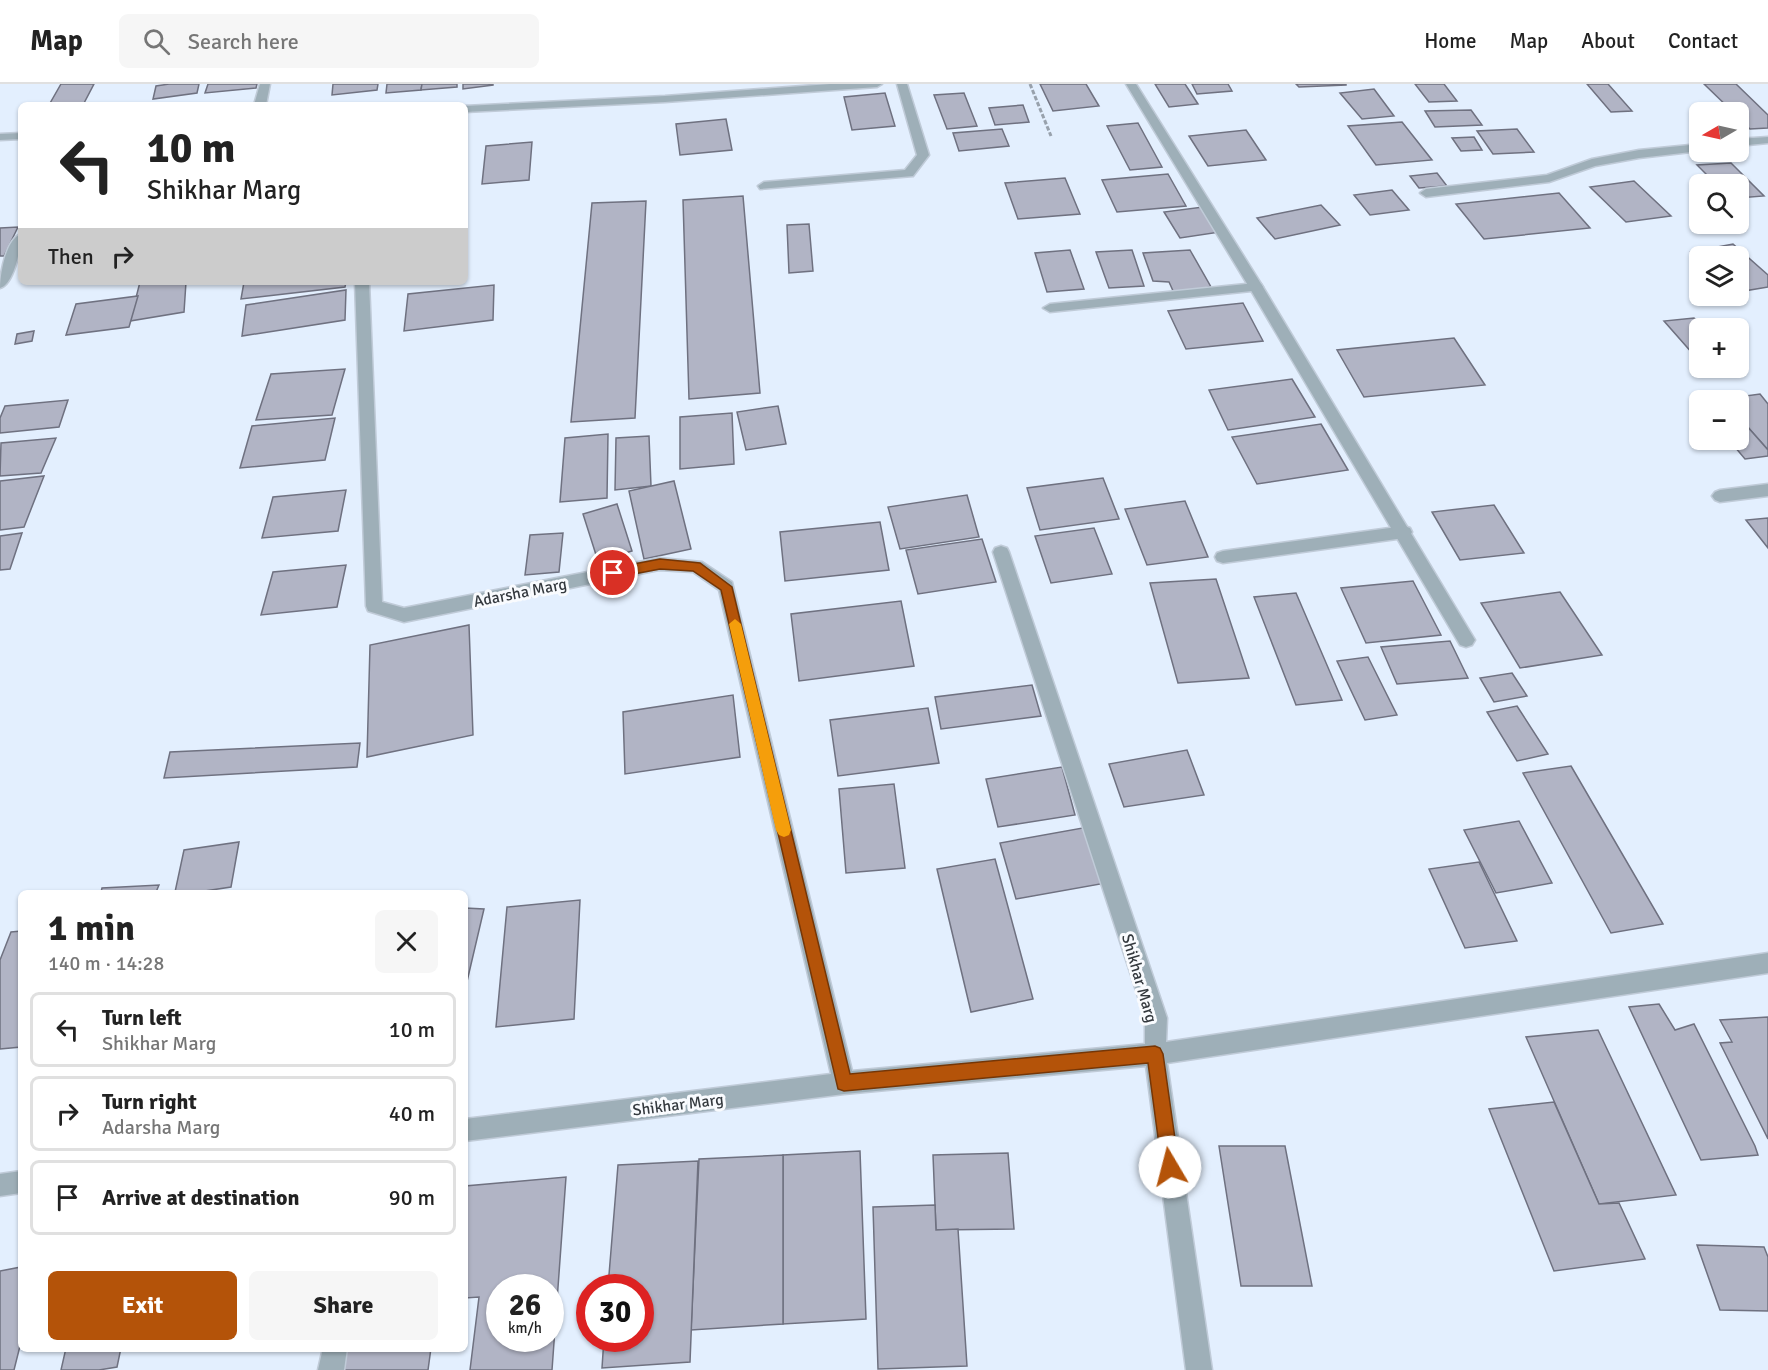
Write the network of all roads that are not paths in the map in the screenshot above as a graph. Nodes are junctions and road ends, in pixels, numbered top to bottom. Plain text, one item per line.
1 (265, 84) edge
2 (877, 84) edge
3 (902, 84) edge
4 (1131, 84) edge
5 (850, 85) edge
6 (261, 102) edge
7 (468, 109) edge
8 (18, 136) edge
9 (0, 137) edge
10 (1768, 140) edge
11 (1749, 142) edge
12 (1689, 148) edge
13 (764, 186) dead end
14 (1426, 194) dead end
15 (18, 245) edge
16 (0, 284) edge
17 (362, 285) edge
18 (1256, 287) junction
19 (1050, 308) dead end
20 (1768, 490) edge
21 (1720, 496) dead end
22 (1404, 532) junction
23 (1001, 552) dead end
24 (1223, 557) dead end
25 (1466, 640) dead end
26 (1768, 963) edge
27 (1155, 1054) junction
28 (844, 1083) junction
29 (468, 1130) edge
30 (18, 1182) edge
31 (0, 1185) edge
32 (334, 1352) edge
33 (332, 1370) edge
34 (1199, 1370) edge

1 - 6 street
2 - 5 street
3 - 13 street
4 - 18 street
5 - 7 street
8 - 9 street
10 - 11 street
12 - 14 street
15 - 16 street
17 - 28 street, Adarsha Marg
18 - 19 street
18 - 22 street
20 - 21 street
22 - 24 street
22 - 25 street
23 - 27 street, Shikhar Marg
26 - 27 street
27 - 28 street, Shikhar Marg
27 - 34 street
28 - 29 street, Shikhar Marg
30 - 31 street
32 - 33 street

